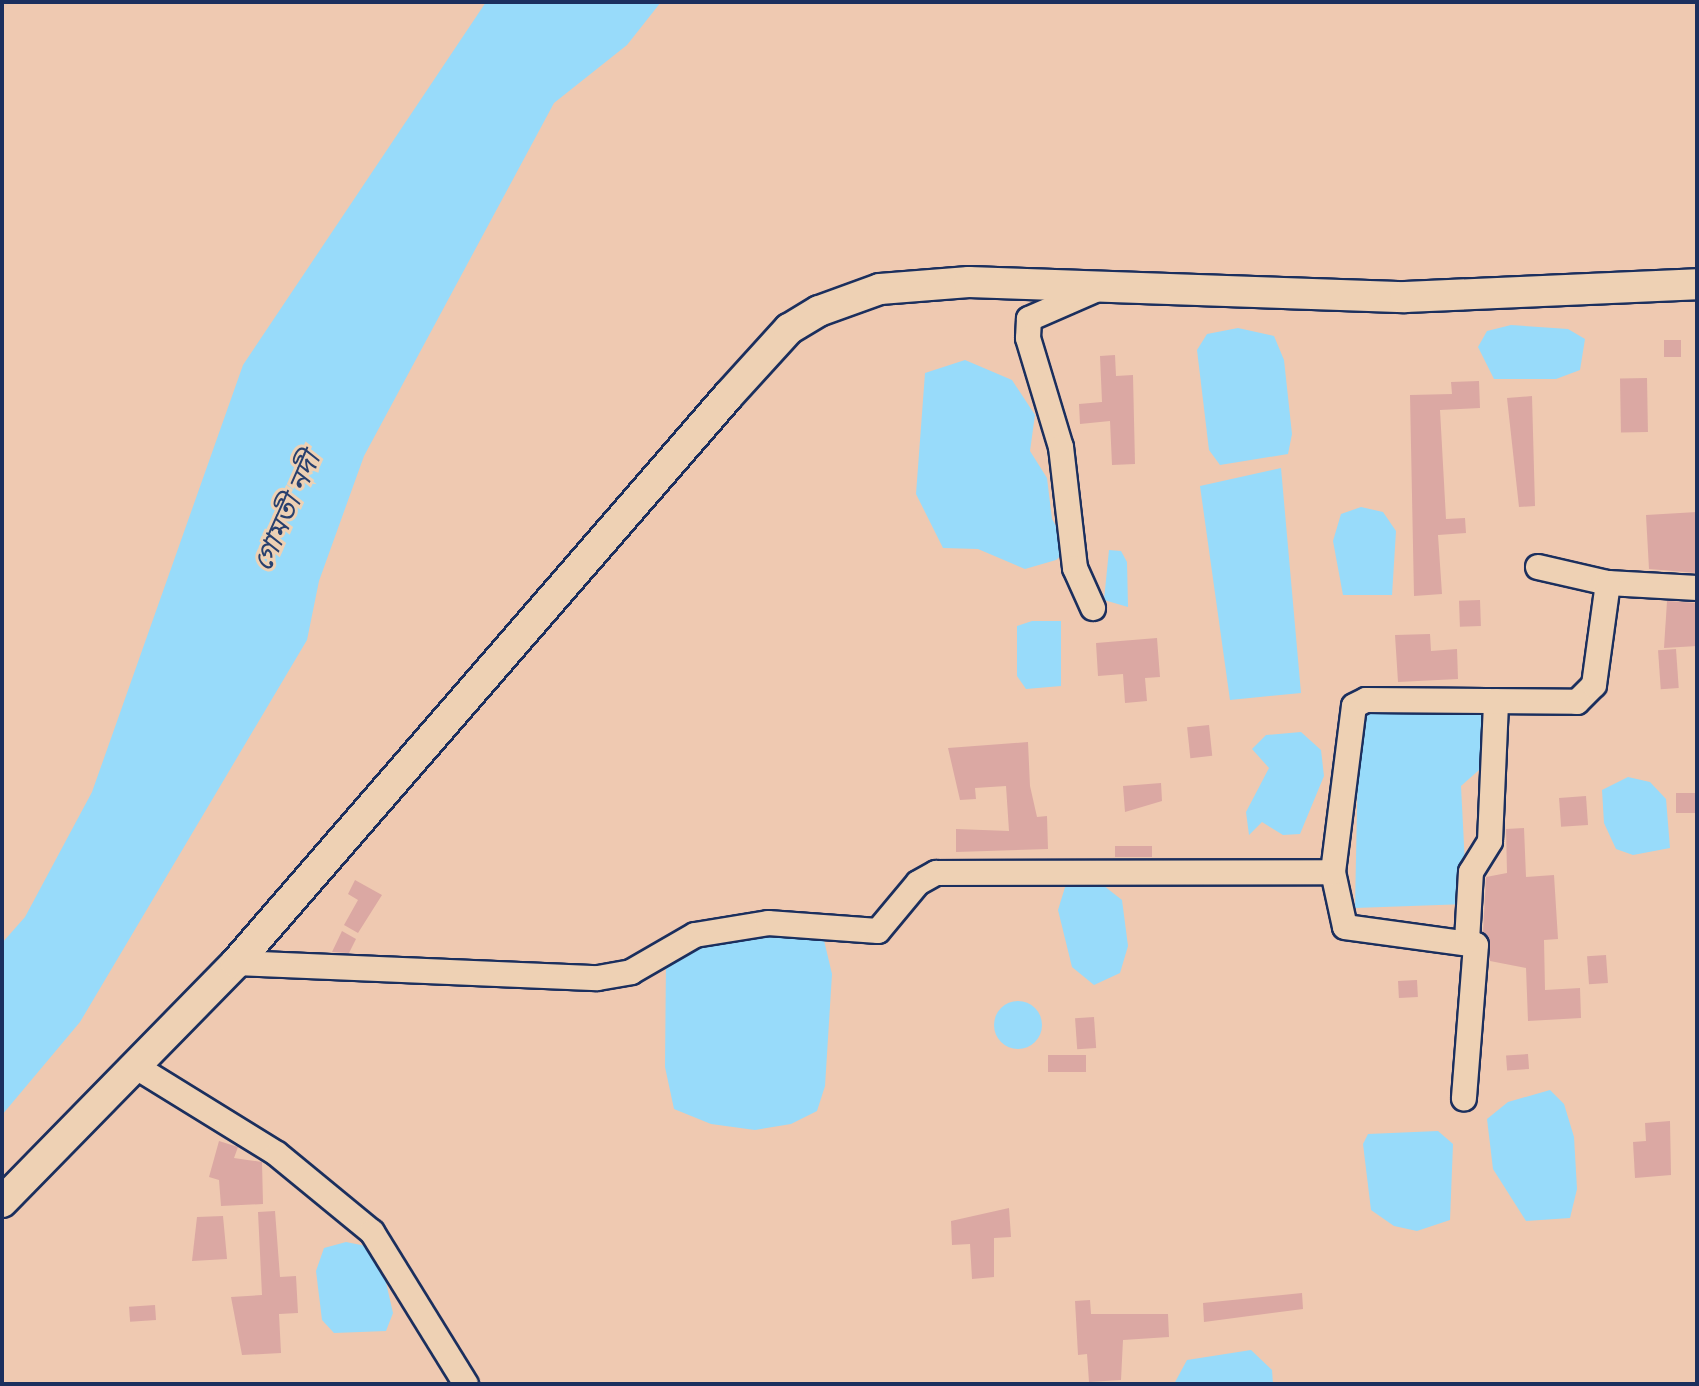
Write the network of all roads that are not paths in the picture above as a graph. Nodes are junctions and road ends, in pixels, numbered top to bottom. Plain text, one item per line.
1 (1697, 284) edge
2 (1093, 291) junction
3 (1538, 567) dead end
4 (1608, 583) junction
5 (1697, 588) edge
6 (1093, 608) dead end
7 (1496, 701) junction
8 (1333, 872) junction
9 (1467, 941) junction
10 (236, 963) junction
11 (138, 1068) junction
12 (1464, 1099) dead end
13 (2, 1202) edge
14 (466, 1384) edge

1 - 2 street
2 - 6 street
2 - 10 street
3 - 4 street
4 - 5 street
4 - 7 street
7 - 8 street
7 - 9 street
8 - 9 street
8 - 10 street
9 - 12 street
10 - 11 street
11 - 13 street
11 - 14 street

